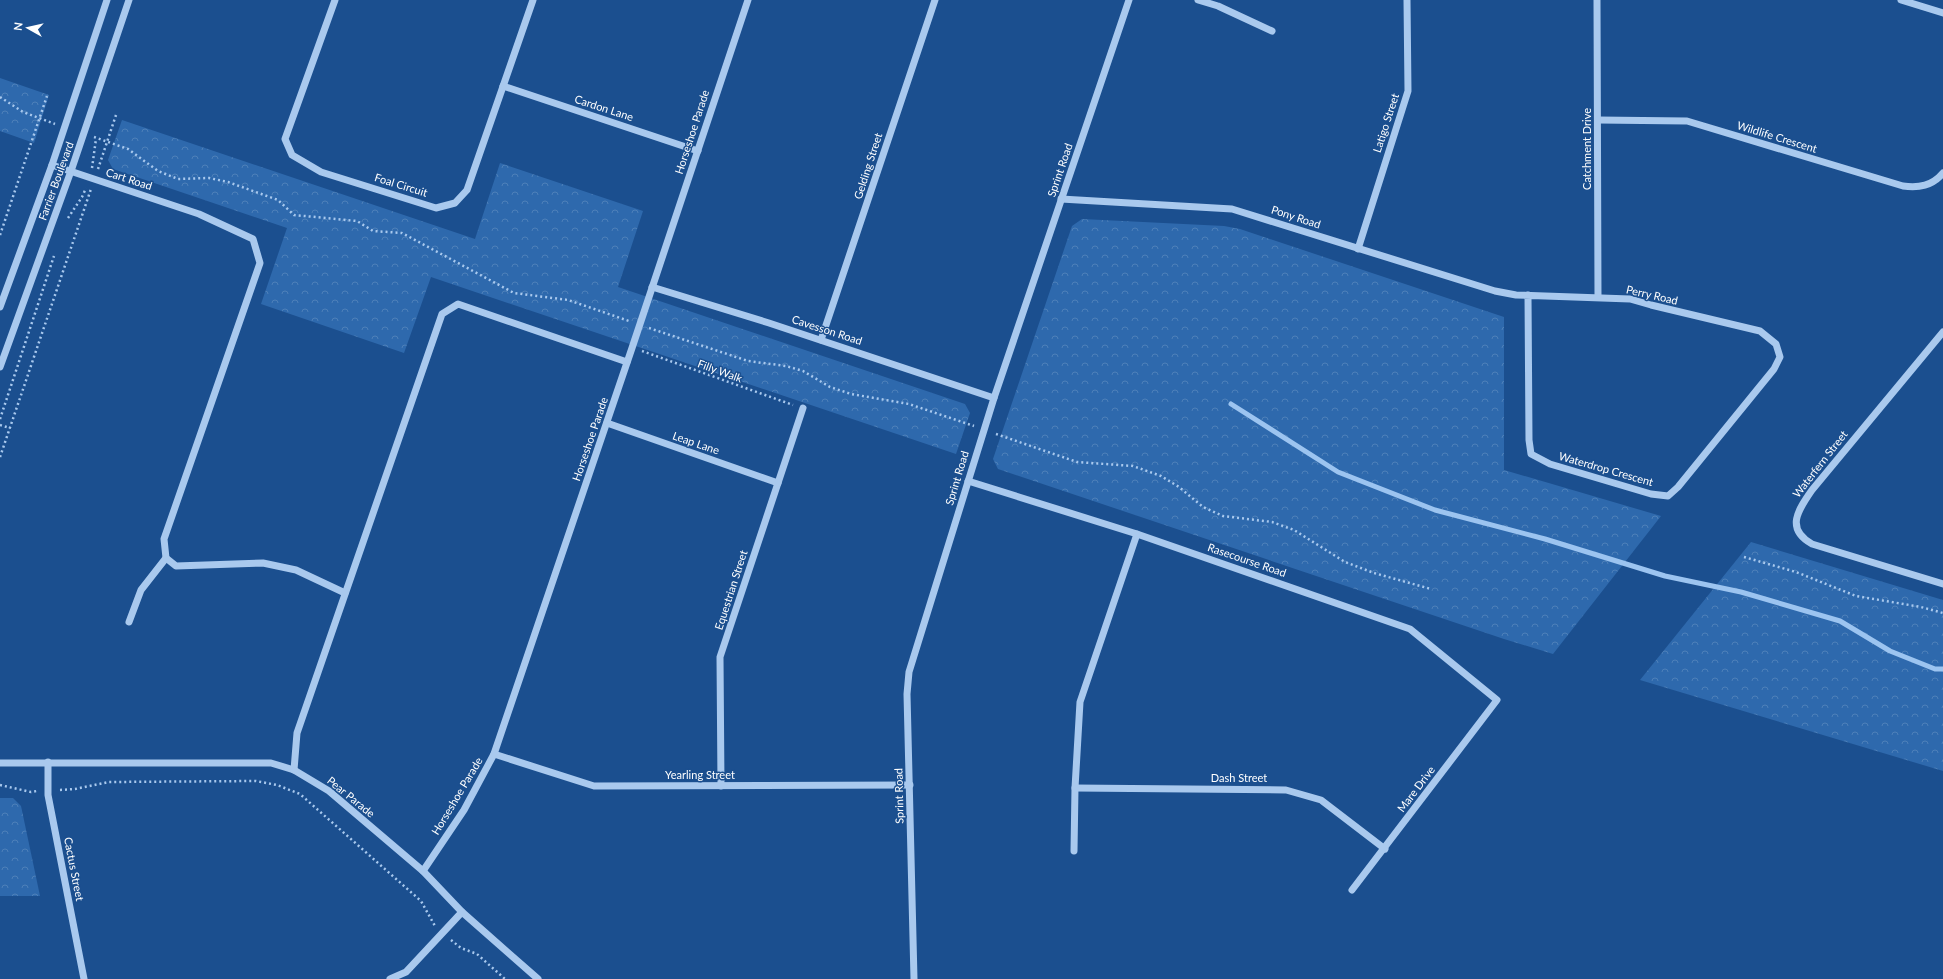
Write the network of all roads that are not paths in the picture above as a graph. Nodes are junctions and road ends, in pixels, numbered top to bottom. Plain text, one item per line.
1 (107, 0) edge
2 (129, 0) edge
3 (335, 0) edge
4 (533, 0) edge
5 (748, 0) edge
6 (935, 0) edge
7 (1129, 0) edge
8 (1198, 0) edge
9 (1407, 0) edge
10 (1597, 0) edge
11 (1901, 0) edge
12 (1219, 3) edge
13 (1943, 13) edge
14 (1272, 31) dead end
15 (503, 86) junction
16 (1598, 120) junction
17 (698, 150) junction
18 (52, 165) junction
19 (71, 172) junction
20 (1943, 173) edge
21 (1061, 199) junction
22 (1358, 249) junction
23 (652, 287) junction
24 (1516, 295) joint
25 (1528, 295) junction
26 (1598, 297) junction
27 (0, 307) edge
28 (1943, 332) edge
29 (821, 340) junction
30 (1776, 344) joint
31 (627, 362) junction
32 (0, 367) edge
33 (994, 398) junction
34 (803, 408) road end
35 (607, 423) junction
36 (968, 481) junction
37 (778, 483) junction
38 (1137, 534) junction
39 (166, 558) junction
40 (1943, 584) edge
41 (345, 593) junction
42 (129, 622) dead end
43 (1497, 700) joint
44 (494, 754) junction
45 (48, 762) junction
46 (0, 763) edge
47 (294, 770) junction
48 (910, 785) junction
49 (721, 786) junction
50 (1075, 788) junction
51 (1385, 848) junction
52 (1074, 851) dead end
53 (423, 871) junction
54 (1352, 890) dead end
55 (462, 912) junction
56 (84, 979) edge
57 (390, 979) edge
58 (538, 979) edge
59 (914, 979) edge

1 - 18 street, Farrier Boulevard
2 - 19 street, Farrier Boulevard
3 - 15 street, Foal Circuit
4 - 15 street, Foal Circuit
5 - 17 street, Horseshoe Parade
6 - 29 street, Gelding Street
7 - 21 street, Sprint Road
8 - 12 street
9 - 22 street, Latigo Street
10 - 16 street, Catchment Drive
11 - 13 street
12 - 14 street
15 - 17 street, Cardon Lane
16 - 20 street, Wildlife Crescent
16 - 26 street, Catchment Drive
17 - 23 street, Horseshoe Parade
18 - 19 street, Cart Road
18 - 27 street, Farrier Boulevard
19 - 32 street, Farrier Boulevard
19 - 39 street, Cart Road
21 - 22 street, Pony Road
21 - 33 street, Sprint Road
22 - 24 street, Pony Road
23 - 29 street, Cavesson Road
23 - 31 street, Horseshoe Parade
24 - 25 street, Perry Road
25 - 26 street, Perry Road
25 - 30 street, Waterdrop Crescent
26 - 30 street, Perry Road
28 - 40 street, Waterfern Street
29 - 33 street, Cavesson Road
31 - 35 street, Horseshoe Parade
31 - 41 street
33 - 36 street, Sprint Road
34 - 37 street, Equestrian Street
35 - 37 street, Leap Lane
35 - 44 street, Horseshoe Parade
36 - 38 street, Rasecourse Road
36 - 48 street, Sprint Road
37 - 49 street, Equestrian Street
38 - 43 street, Rasecourse Road
38 - 50 street
39 - 41 street
39 - 42 street
41 - 47 street
43 - 51 street, Mare Drive
44 - 49 street, Yearling Street
44 - 53 street, Horseshoe Parade
45 - 46 street, Pear Parade
45 - 47 street, Pear Parade
45 - 56 street, Cactus Street
47 - 53 street, Pear Parade
48 - 49 street, Yearling Street
48 - 59 street, Sprint Road
50 - 51 street, Dash Street
50 - 52 street
51 - 54 street, Mare Drive
53 - 55 street, Pear Parade
55 - 57 street
55 - 58 street, Pear Parade

